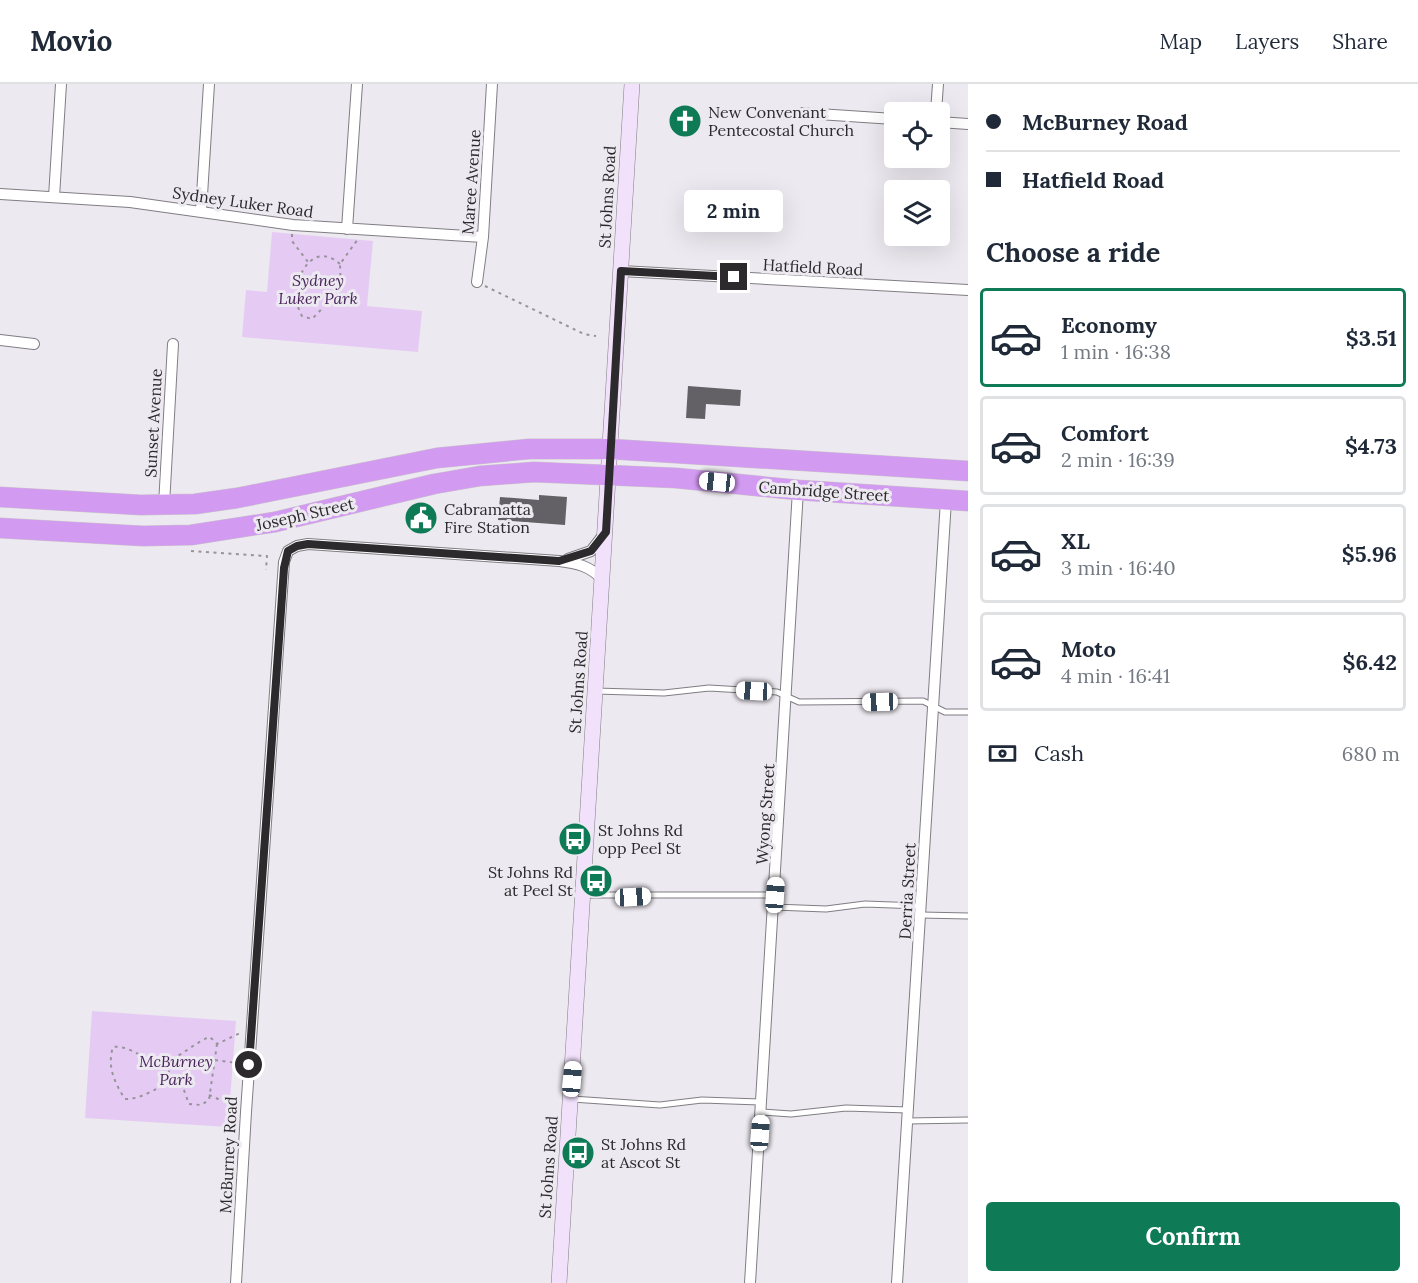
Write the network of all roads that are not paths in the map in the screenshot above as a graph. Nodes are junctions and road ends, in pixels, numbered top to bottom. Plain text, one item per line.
1 (61, 84) edge
2 (209, 84) edge
3 (357, 84) edge
4 (492, 84) edge
5 (632, 84) edge
6 (938, 84) edge
7 (937, 102) edge
8 (803, 113) dead end
9 (884, 118) edge
10 (950, 123) edge
11 (968, 124) edge
12 (0, 194) edge
13 (54, 197) junction
14 (201, 211) junction
15 (347, 229) junction
16 (483, 237) junction
17 (621, 271) junction
18 (477, 282) road end
19 (968, 290) edge
20 (0, 340) edge
21 (34, 344) dead end
22 (173, 344) dead end
23 (610, 449) junction
24 (968, 471) edge
25 (609, 475) junction
26 (798, 490) junction
27 (0, 497) edge
28 (946, 500) junction
29 (968, 501) edge
30 (164, 505) junction
31 (0, 528) edge
32 (606, 532) junction
33 (559, 561) junction
34 (284, 562) joint
35 (603, 580) junction
36 (595, 691) junction
37 (788, 697) junction
38 (932, 706) junction
39 (968, 712) edge
40 (584, 895) junction
41 (775, 895) junction
42 (774, 907) junction
43 (921, 911) junction
44 (968, 916) edge
45 (570, 1099) junction
46 (762, 1107) junction
47 (907, 1115) junction
48 (968, 1120) edge
49 (236, 1283) edge
50 (559, 1283) edge
51 (750, 1283) edge
52 (897, 1283) edge

1 - 13 street
2 - 14 street
3 - 15 street
4 - 16 street, Maree Avenue
5 - 17 main road, St Johns Road
6 - 7 street
8 - 9 street
10 - 11 street
12 - 13 street, Sydney Luker Road
13 - 14 street, Sydney Luker Road
14 - 15 street, Sydney Luker Road
15 - 16 street, Sydney Luker Road
16 - 18 street, Maree Avenue
17 - 19 street, Hatfield Road
17 - 23 main road, St Johns Road
20 - 21 street
22 - 30 street, Sunset Avenue
23 - 24 highway, Cambridge Street
23 - 25 main road, St Johns Road
23 - 30 highway, Joseph Street
25 - 26 highway, Cambridge Street
25 - 31 highway, Joseph Street
25 - 32 main road, St Johns Road
26 - 28 highway, Cambridge Street
26 - 37 street, Wyong Street
27 - 30 highway, Joseph Street
28 - 29 highway, Cambridge Street
28 - 38 street, Derria Street
32 - 33 street, Joseph Street
32 - 35 main road, St Johns Road
33 - 34 street, Joseph Street
33 - 35 street, Joseph Street
34 - 49 street, McBurney Road
35 - 36 main road, St Johns Road
36 - 37 lane
36 - 40 main road, St Johns Road
37 - 38 lane
37 - 41 street, Wyong Street
38 - 39 lane
38 - 43 street, Derria Street
40 - 41 lane
40 - 45 main road, St Johns Road
41 - 42 street, Wyong Street
42 - 43 lane
42 - 46 street, Wyong Street
43 - 44 lane
43 - 47 street, Derria Street
45 - 46 lane
45 - 50 main road, St Johns Road
46 - 47 lane
46 - 51 street, Wyong Street
47 - 48 lane
47 - 52 street, Derria Street

